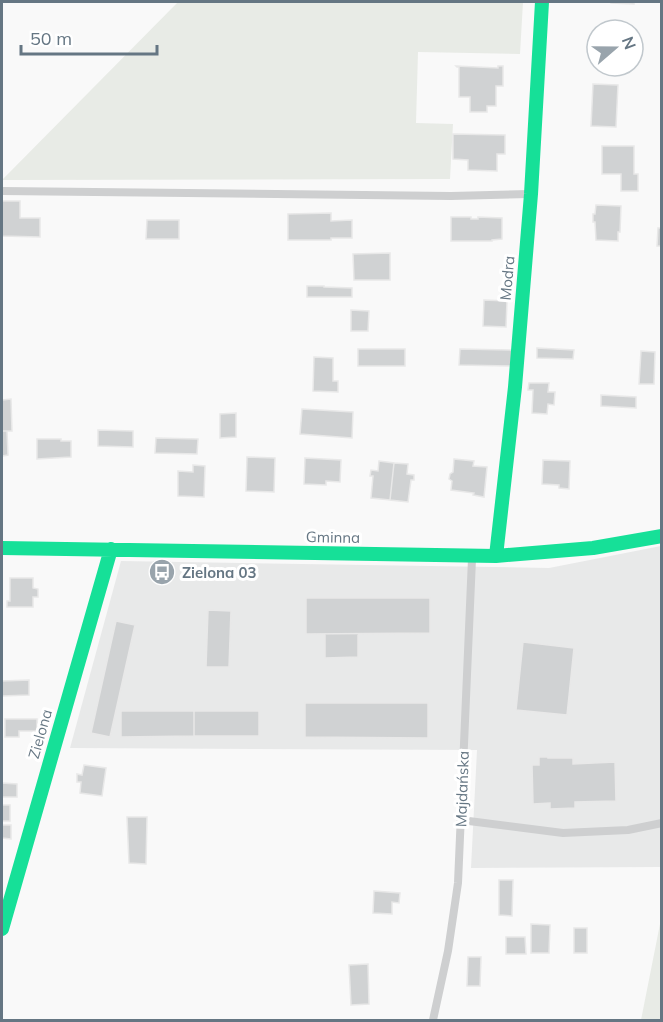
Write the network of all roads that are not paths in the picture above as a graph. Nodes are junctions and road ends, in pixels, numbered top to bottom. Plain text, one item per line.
1 (542, 2) edge
2 (2, 191) edge
3 (531, 194) junction
4 (662, 536) edge
5 (2, 548) edge
6 (111, 549) junction
7 (472, 556) junction
8 (496, 556) junction
9 (461, 820) junction
10 (662, 823) edge
11 (2, 929) edge
12 (433, 1020) edge

1 - 3 street, Modra
2 - 3 lane
3 - 8 street, Modra
4 - 8 street, Gminna
5 - 6 street, Gminna
6 - 7 street, Gminna
6 - 11 street, Zielona
7 - 8 street, Gminna
7 - 9 lane, Majdańska
9 - 10 lane
9 - 12 lane, Majdańska

